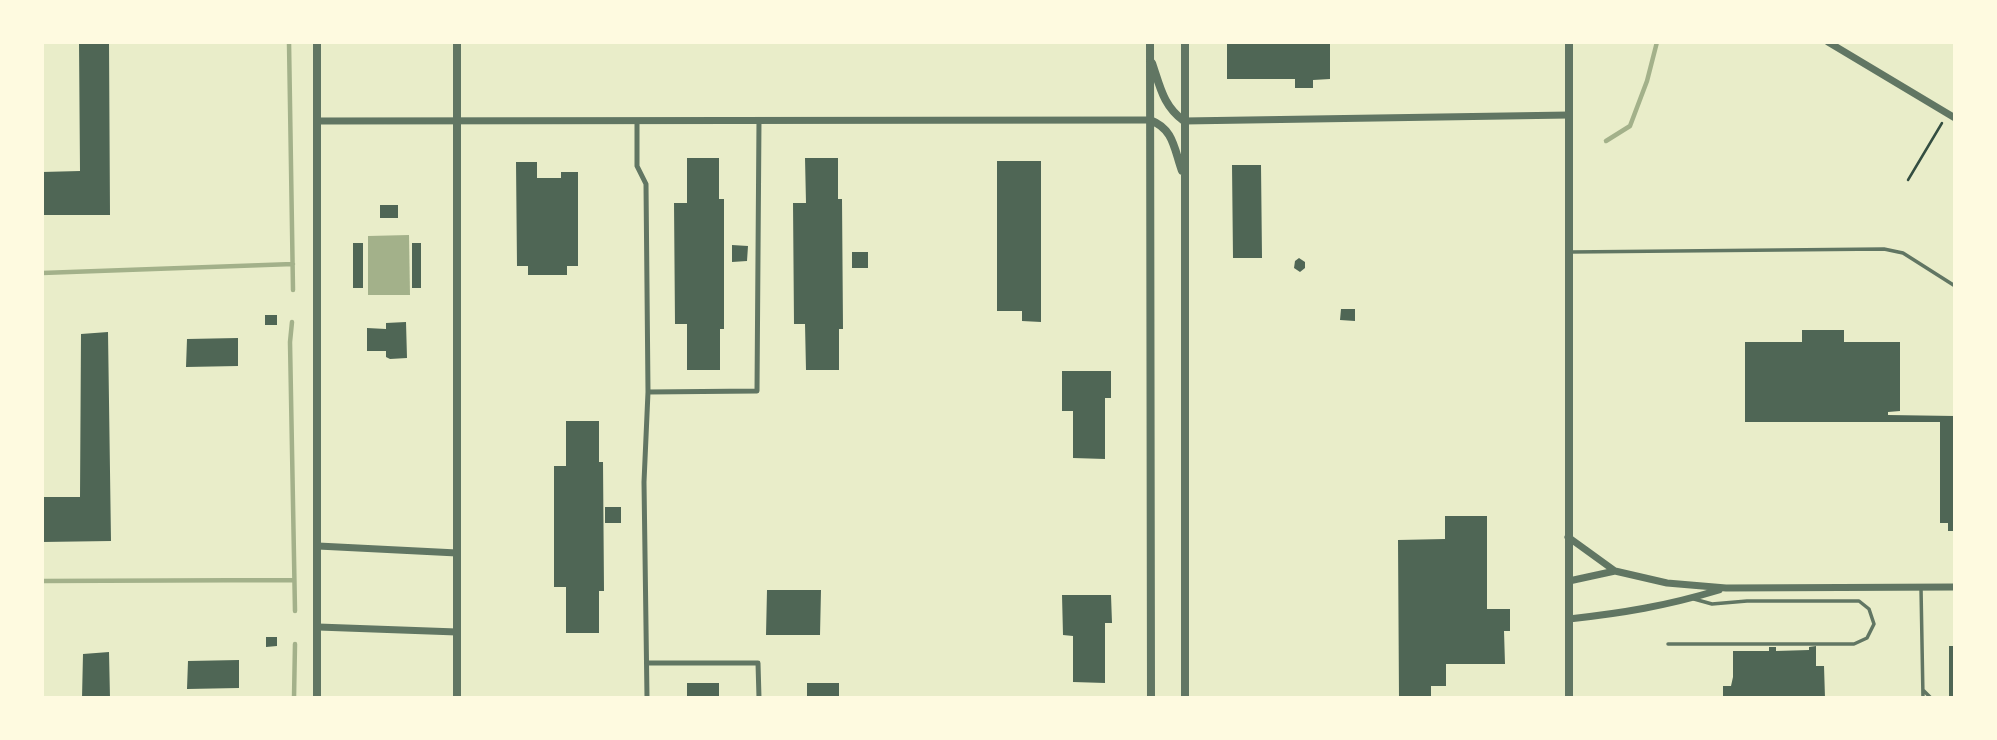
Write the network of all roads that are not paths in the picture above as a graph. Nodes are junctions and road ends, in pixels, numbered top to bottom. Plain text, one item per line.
1 (317, 42) edge
2 (457, 42) edge
3 (1150, 42) edge
4 (1185, 42) edge
5 (1569, 42) edge
6 (1828, 42) edge
7 (1149, 53) junction
8 (1569, 116) junction
9 (1951, 116) edge
10 (759, 120) junction
11 (1150, 120) junction
12 (317, 121) junction
13 (457, 121) junction
14 (637, 121) junction
15 (1184, 121) junction
16 (1184, 177) junction
17 (1570, 252) junction
18 (1955, 286) edge
19 (648, 392) junction
20 (1568, 537) junction
21 (317, 546) junction
22 (457, 553) junction
23 (1615, 571) junction
24 (1569, 581) junction
25 (1955, 587) edge
26 (1726, 588) junction
27 (1921, 588) junction
28 (1692, 598) junction
29 (1569, 619) junction
30 (318, 627) junction
31 (457, 632) junction
32 (1668, 643) dead end
33 (647, 663) junction
34 (1923, 690) junction
35 (317, 698) edge
36 (457, 698) edge
37 (647, 698) edge
38 (759, 698) edge
39 (1150, 698) edge
40 (1185, 698) edge
41 (1569, 698) edge
42 (1923, 698) edge
43 (1931, 698) edge

1 - 12 street
2 - 13 street
3 - 7 street
4 - 15 street
5 - 8 street
6 - 9 street
7 - 11 street
7 - 15 street
8 - 15 street
8 - 17 street
10 - 11 street
10 - 14 street
10 - 19 street
11 - 16 street
11 - 39 street
12 - 13 street
12 - 21 street
13 - 14 street
13 - 22 street
14 - 19 street
15 - 16 street
16 - 40 street
17 - 18 lane
17 - 20 street
19 - 33 street
20 - 23 street
20 - 24 street
21 - 22 street
21 - 30 street
22 - 31 street
23 - 24 street
23 - 26 street
24 - 29 street
25 - 27 street
26 - 27 street
26 - 28 street
27 - 34 lane
28 - 29 street
28 - 32 lane
29 - 41 street
30 - 31 street
30 - 35 street
31 - 36 street
33 - 37 street
33 - 38 street
34 - 42 lane
34 - 43 lane

